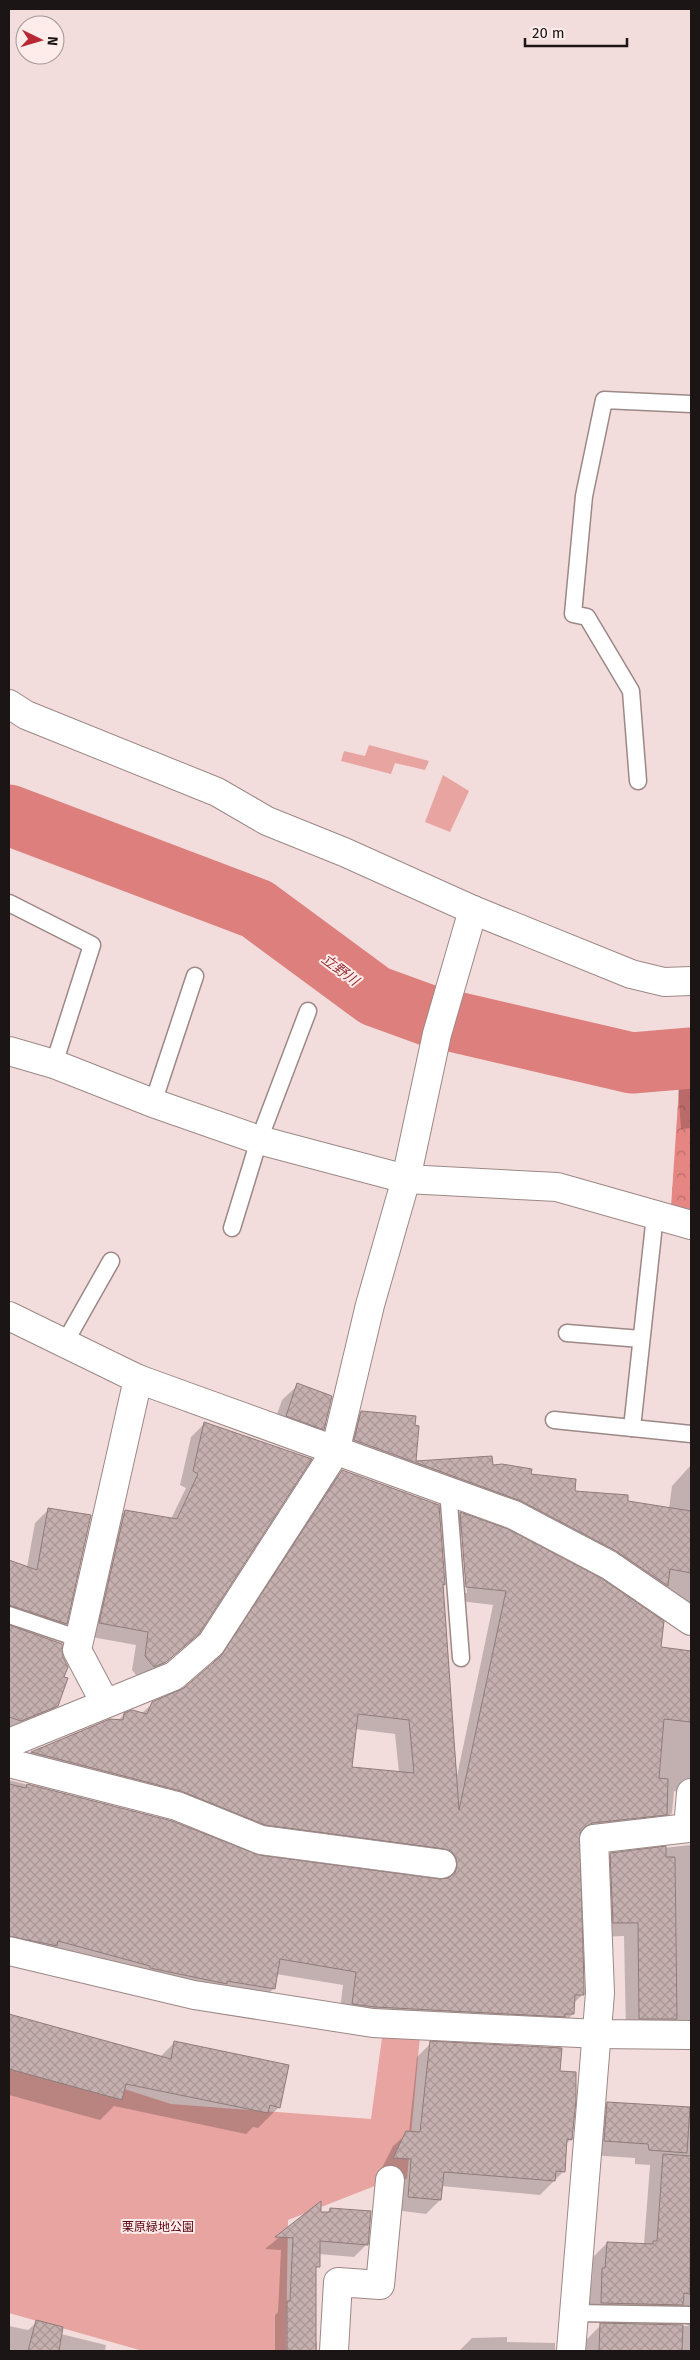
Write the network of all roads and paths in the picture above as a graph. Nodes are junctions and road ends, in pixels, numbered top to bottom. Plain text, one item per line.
1 (691, 404) edge
2 (9, 704) edge
3 (638, 781) dead end
4 (9, 903) edge
5 (473, 910) junction
6 (195, 976) dead end
7 (691, 981) edge
8 (308, 1011) dead end
9 (9, 1051) edge
10 (54, 1064) junction
11 (153, 1103) junction
12 (258, 1140) junction
13 (406, 1179) junction
14 (655, 1216) junction
15 (691, 1225) edge
16 (232, 1228) dead end
17 (111, 1261) dead end
18 (9, 1316) edge
19 (567, 1333) dead end
20 (640, 1339) junction
21 (64, 1344) junction
22 (138, 1379) junction
23 (554, 1420) dead end
24 (632, 1428) junction
25 (691, 1434) edge
26 (335, 1452) junction
27 (448, 1490) junction
28 (9, 1615) edge
29 (691, 1621) edge
30 (80, 1639) junction
31 (461, 1658) dead end
32 (105, 1703) junction
33 (9, 1744) edge
34 (9, 1763) edge
35 (691, 1793) edge
36 (442, 1864) dead end
37 (9, 1951) edge
38 (598, 2034) junction
39 (691, 2035) edge
40 (390, 2180) dead end
41 (575, 2314) junction
42 (691, 2315) edge
43 (334, 2351) edge
44 (571, 2351) edge

1 - 3 lane
2 - 5 street
4 - 10 lane
5 - 7 street
5 - 13 street
6 - 11 lane
8 - 12 lane
9 - 10 street
10 - 11 street
11 - 12 street
12 - 13 street
12 - 16 lane
13 - 14 street
13 - 26 street
14 - 15 street
14 - 20 lane
17 - 21 lane
18 - 21 street
19 - 20 lane
20 - 24 lane
21 - 22 street
22 - 26 street
22 - 30 street
23 - 24 lane
24 - 25 lane
26 - 27 street
26 - 32 street
27 - 29 street
27 - 31 lane
28 - 30 lane
30 - 32 street
32 - 33 street
34 - 36 street
35 - 38 street
37 - 38 street
38 - 39 street
38 - 41 street
40 - 43 street
41 - 42 lane
41 - 44 street

